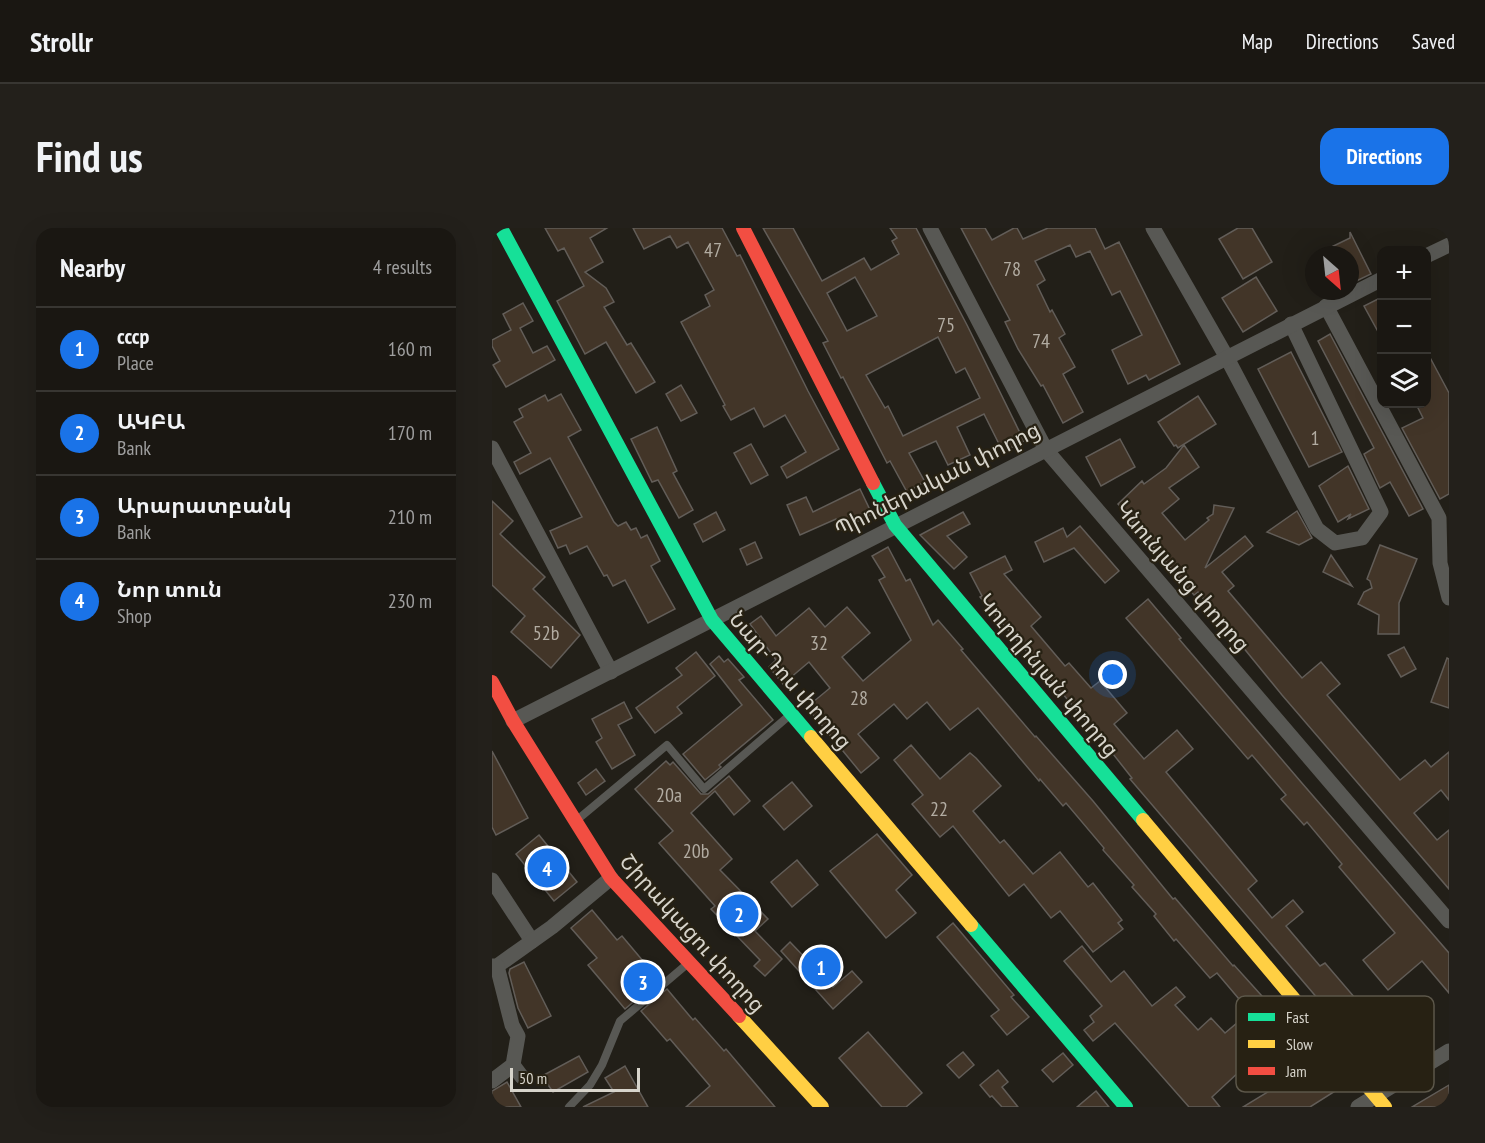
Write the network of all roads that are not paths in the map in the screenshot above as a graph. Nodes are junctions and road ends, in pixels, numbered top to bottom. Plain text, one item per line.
1 (501, 228) edge
2 (743, 228) edge
3 (930, 228) edge
4 (1154, 228) edge
5 (1449, 245) edge
6 (1431, 254) edge
7 (1377, 281) edge
8 (1326, 306) junction
9 (1291, 324) junction
10 (1226, 356) junction
11 (492, 448) edge
12 (1046, 450) junction
13 (895, 525) junction
14 (1449, 598) edge
15 (712, 620) junction
16 (610, 672) junction
17 (494, 692) edge
18 (792, 713) junction
19 (513, 721) junction
20 (576, 821) junction
21 (611, 878) junction
22 (492, 880) edge
23 (1449, 921) edge
24 (532, 941) junction
25 (690, 962) junction
26 (495, 966) edge
27 (1292, 996) edge
28 (1449, 1051) edge
29 (1434, 1062) edge
30 (492, 1081) edge
31 (1393, 1092) edge
32 (1381, 1101) edge
33 (569, 1107) edge
34 (822, 1107) edge
35 (1126, 1107) edge
36 (1358, 1107) edge

1 - 15 street, Նար-Դոս փողոց
2 - 13 street, Կուրղինյան փողոց
3 - 12 street, Կնունյանց փողոց
4 - 10 street
5 - 6 street
7 - 8 street, Պիոներական փողոց
8 - 9 street, Պիոներական փողոց
8 - 14 street
9 - 10 street, Պիոներական փողոց
9 - 10 street
10 - 12 street, Պիոներական փողոց
11 - 16 street
12 - 13 street, Պիոներական փողոց
12 - 23 street, Կնունյանց փողոց
13 - 15 street, Պիոներական փողոց
13 - 27 street, Կուրղինյան փողոց
15 - 16 street, Պիոներական փողոց
15 - 18 street, Նար-Դոս փողոց
16 - 19 street, Պիոներական փողոց
17 - 19 street, Շիրակացու փողոց
18 - 20 lane
18 - 35 street, Նար-Դոս փողոց
19 - 20 street, Շիրակացու փողոց
20 - 21 street, Շիրակացու փողոց
21 - 24 street
21 - 25 street, Շիրակացու փողոց
22 - 24 street
24 - 26 street
25 - 33 lane
25 - 34 street, Շիրակացու փողոց
26 - 30 street
28 - 29 street
31 - 32 street
32 - 36 street

